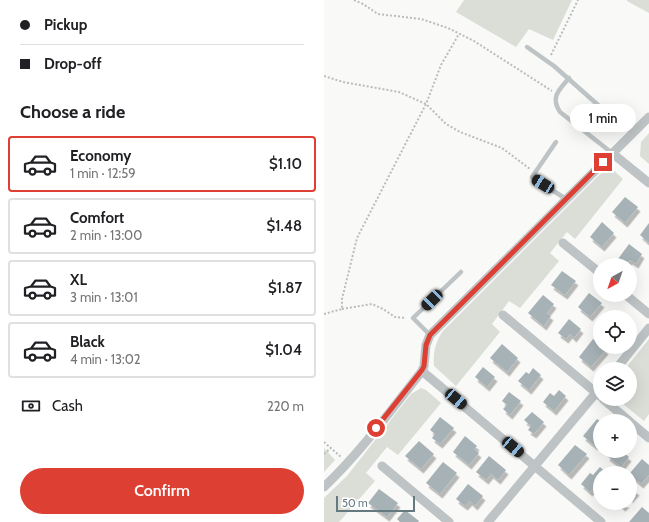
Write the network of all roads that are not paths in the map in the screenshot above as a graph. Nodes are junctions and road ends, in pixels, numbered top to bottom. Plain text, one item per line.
1 (527, 47) dead end
2 (569, 78) junction
3 (649, 117) edge
4 (615, 120) dead end
5 (556, 142) dead end
6 (612, 153) junction
7 (649, 183) edge
8 (566, 199) junction
9 (563, 243) dead end
10 (593, 267) edge
11 (461, 272) dead end
12 (634, 302) edge
13 (649, 314) edge
14 (503, 315) dead end
15 (649, 328) edge
16 (430, 335) junction
17 (622, 362) edge
18 (422, 370) junction
19 (593, 388) edge
20 (593, 402) edge
21 (613, 406) edge
22 (622, 414) edge
23 (637, 427) edge
24 (649, 438) edge
25 (382, 466) dead end
26 (535, 466) junction
27 (324, 487) edge
28 (449, 522) edge
29 (488, 522) edge
30 (601, 522) edge

1 - 2 lane
2 - 4 lane
2 - 6 lane
3 - 6 street
5 - 8 lane
6 - 7 street
6 - 8 street
8 - 16 street
9 - 10 street
11 - 16 lane
12 - 13 street
14 - 19 street
15 - 17 street
16 - 18 street
18 - 26 street
18 - 27 street
20 - 26 street
21 - 22 street
23 - 24 street
25 - 28 street
26 - 29 street
26 - 30 street

